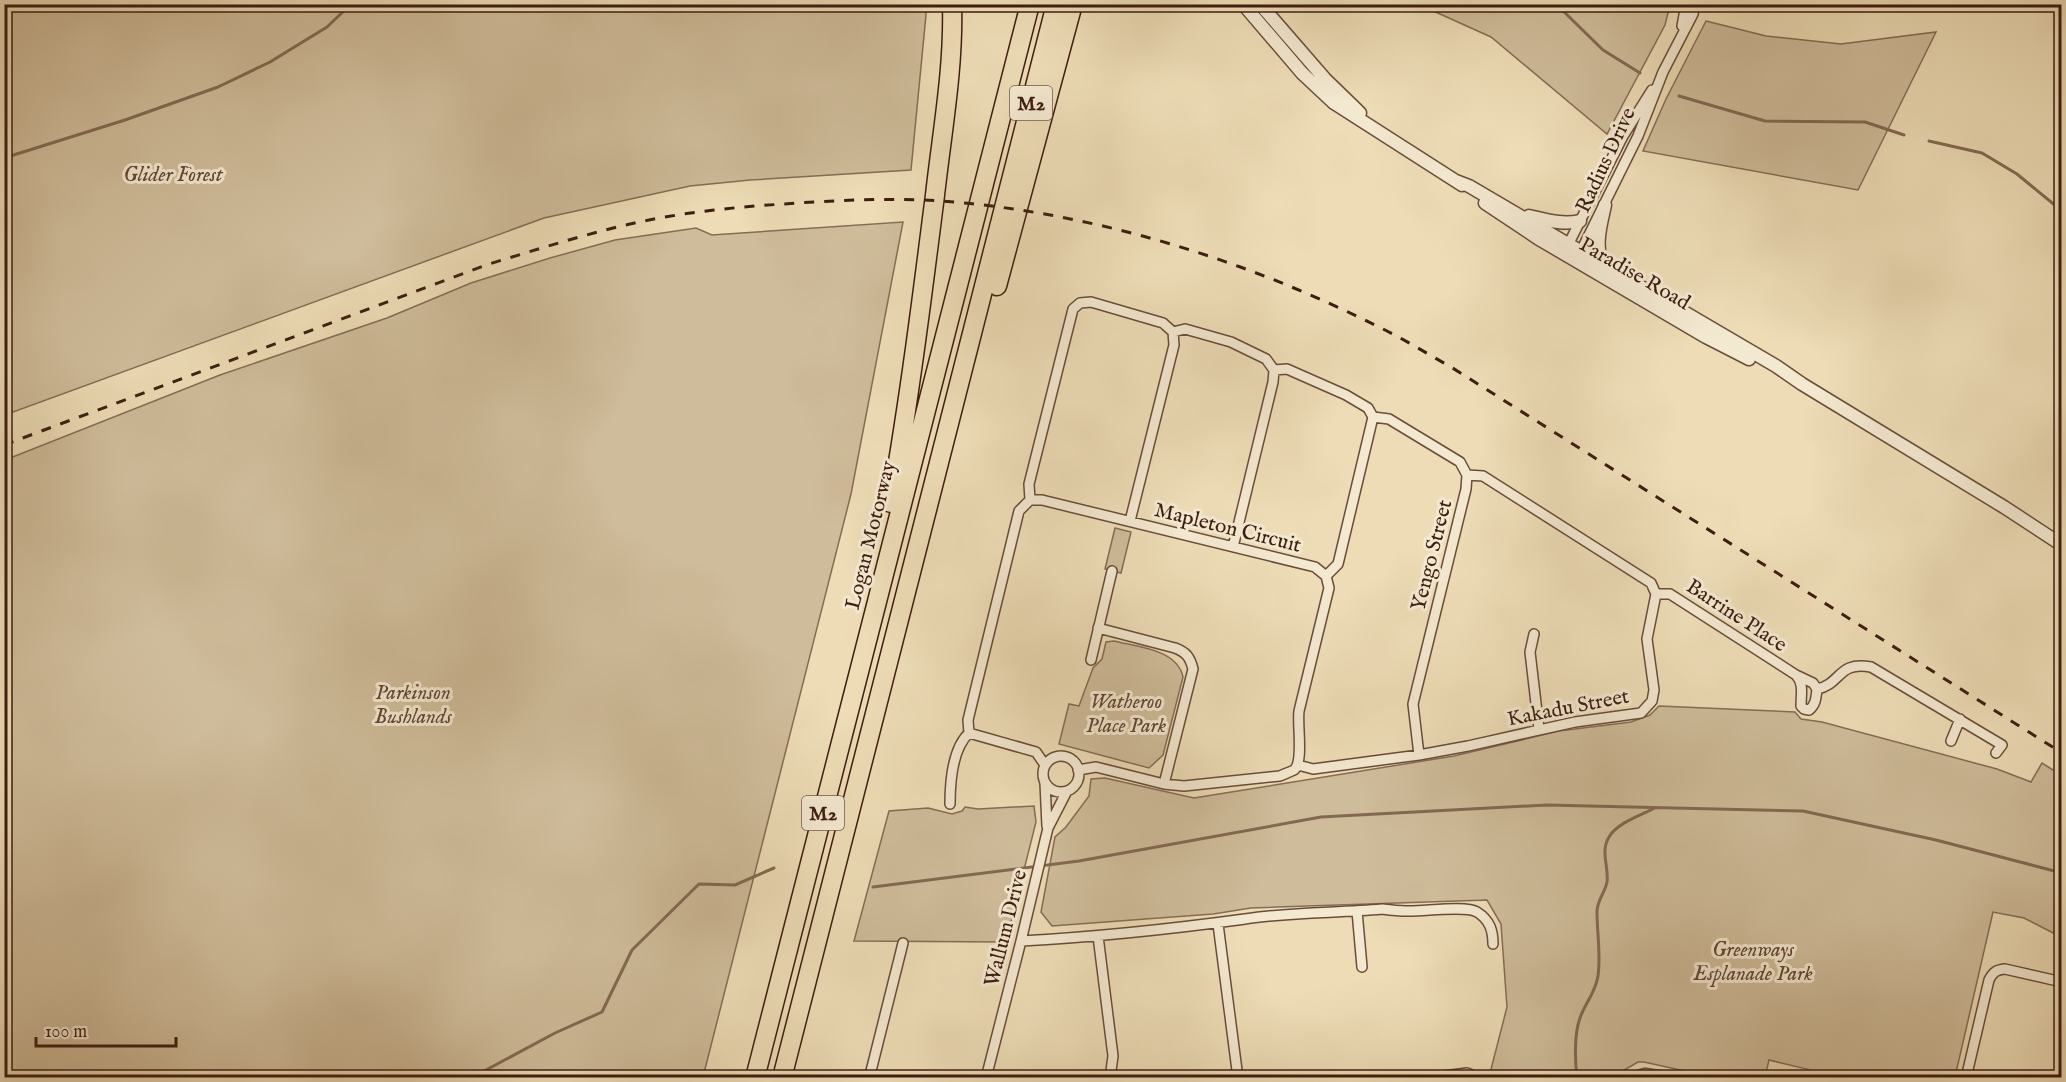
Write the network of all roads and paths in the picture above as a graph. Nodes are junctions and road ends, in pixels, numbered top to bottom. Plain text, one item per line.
1 (952, 4) edge
2 (1030, 4) edge
3 (1056, 4) edge
4 (1073, 4) edge
5 (1243, 4) edge
6 (1260, 4) edge
7 (1686, 4) edge
8 (1695, 4) edge
9 (1678, 40) junction
10 (1664, 72) junction
11 (1392, 142) junction
12 (1456, 181) junction
13 (1605, 205) junction
14 (1514, 212) junction
15 (1580, 221) junction
16 (1566, 249) junction
17 (1579, 257) junction
18 (1603, 265) junction
19 (1173, 332) junction
20 (1274, 370) junction
21 (1802, 384) junction
22 (1373, 417) junction
23 (1467, 475) junction
24 (1030, 500) junction
25 (1130, 521) junction
26 (924, 523) junction
27 (2061, 546) edge
28 (1233, 547) junction
29 (890, 548) junction
30 (1112, 572) dead end
31 (1326, 576) junction
32 (1656, 594) junction
33 (1098, 628) junction
34 (1534, 634) dead end
35 (1091, 660) dead end
36 (1796, 675) junction
37 (1817, 689) junction
38 (1960, 719) junction
39 (1539, 729) junction
40 (969, 733) junction
41 (1951, 741) dead end
42 (1996, 753) dead end
43 (1419, 755) junction
44 (1046, 765) junction
45 (1298, 765) junction
46 (1078, 770) junction
47 (1045, 783) junction
48 (1164, 784) junction
49 (1067, 791) junction
50 (950, 804) dead end
51 (1048, 828) junction
52 (1357, 911) junction
53 (1218, 924) junction
54 (1098, 936) junction
55 (1021, 941) junction
56 (903, 943) dead end
57 (1493, 944) dead end
58 (1362, 967) dead end
59 (2061, 982) edge
60 (755, 1077) edge
61 (782, 1077) edge
62 (873, 1077) edge
63 (986, 1077) edge
64 (1110, 1077) edge
65 (1238, 1077) edge
66 (1428, 1077) edge
67 (1479, 1077) edge
68 (1635, 1077) edge
69 (1665, 1077) edge
70 (1966, 1077) edge

1 - 29 highway
2 - 29 highway, Logan Motorway / M2
3 - 26 highway, M2
4 - 26 highway
5 - 11 street, Paradise Road
6 - 11 street, Paradise Road
7 - 9 street, Radius Drive
8 - 9 street, Radius Drive
9 - 10 street, Radius Drive
10 - 13 street, Radius Drive
10 - 15 street, Radius Drive
11 - 12 street, Paradise Road
12 - 14 street, Paradise Road
12 - 16 street, Paradise Road
13 - 17 street, Radius Drive
13 - 18 street
14 - 15 street
14 - 16 street, Paradise Road
15 - 16 street, Radius Drive
16 - 17 street, Paradise Road
17 - 18 street, Paradise Road
17 - 21 street, Paradise Road
18 - 21 street, Paradise Road
19 - 20 street
19 - 24 street
19 - 25 street
20 - 22 street
20 - 28 street
21 - 27 street, Paradise Road
22 - 23 street, Yengo Street
22 - 31 street
23 - 32 street
23 - 43 street, Yengo Street
24 - 25 street, Mapleton Circuit
24 - 40 street
25 - 28 street, Mapleton Circuit
26 - 61 highway, M2
28 - 31 street, Mapleton Circuit
29 - 60 highway, Logan Motorway / M2
30 - 33 street
31 - 45 street
32 - 36 street, Barrine Place
32 - 39 street, Kakadu Street
33 - 35 street
33 - 48 street
34 - 39 street
36 - 37 street, Barrine Place
36 - 37 street, Barrine Place
37 - 38 street
38 - 41 street
38 - 42 street
39 - 43 street, Kakadu Street
40 - 44 street
40 - 50 street
43 - 45 street, Kakadu Street
44 - 46 street
44 - 47 street
45 - 48 street
46 - 48 street
46 - 49 street
47 - 49 street
47 - 51 street
49 - 51 street, Wallum Drive
51 - 55 street, Wallum Drive
52 - 53 street
52 - 57 street
52 - 58 street
53 - 54 street
53 - 65 street
54 - 55 street
54 - 64 street
55 - 63 street, Wallum Drive
56 - 62 street
59 - 70 street
66 - 67 street
68 - 69 street

